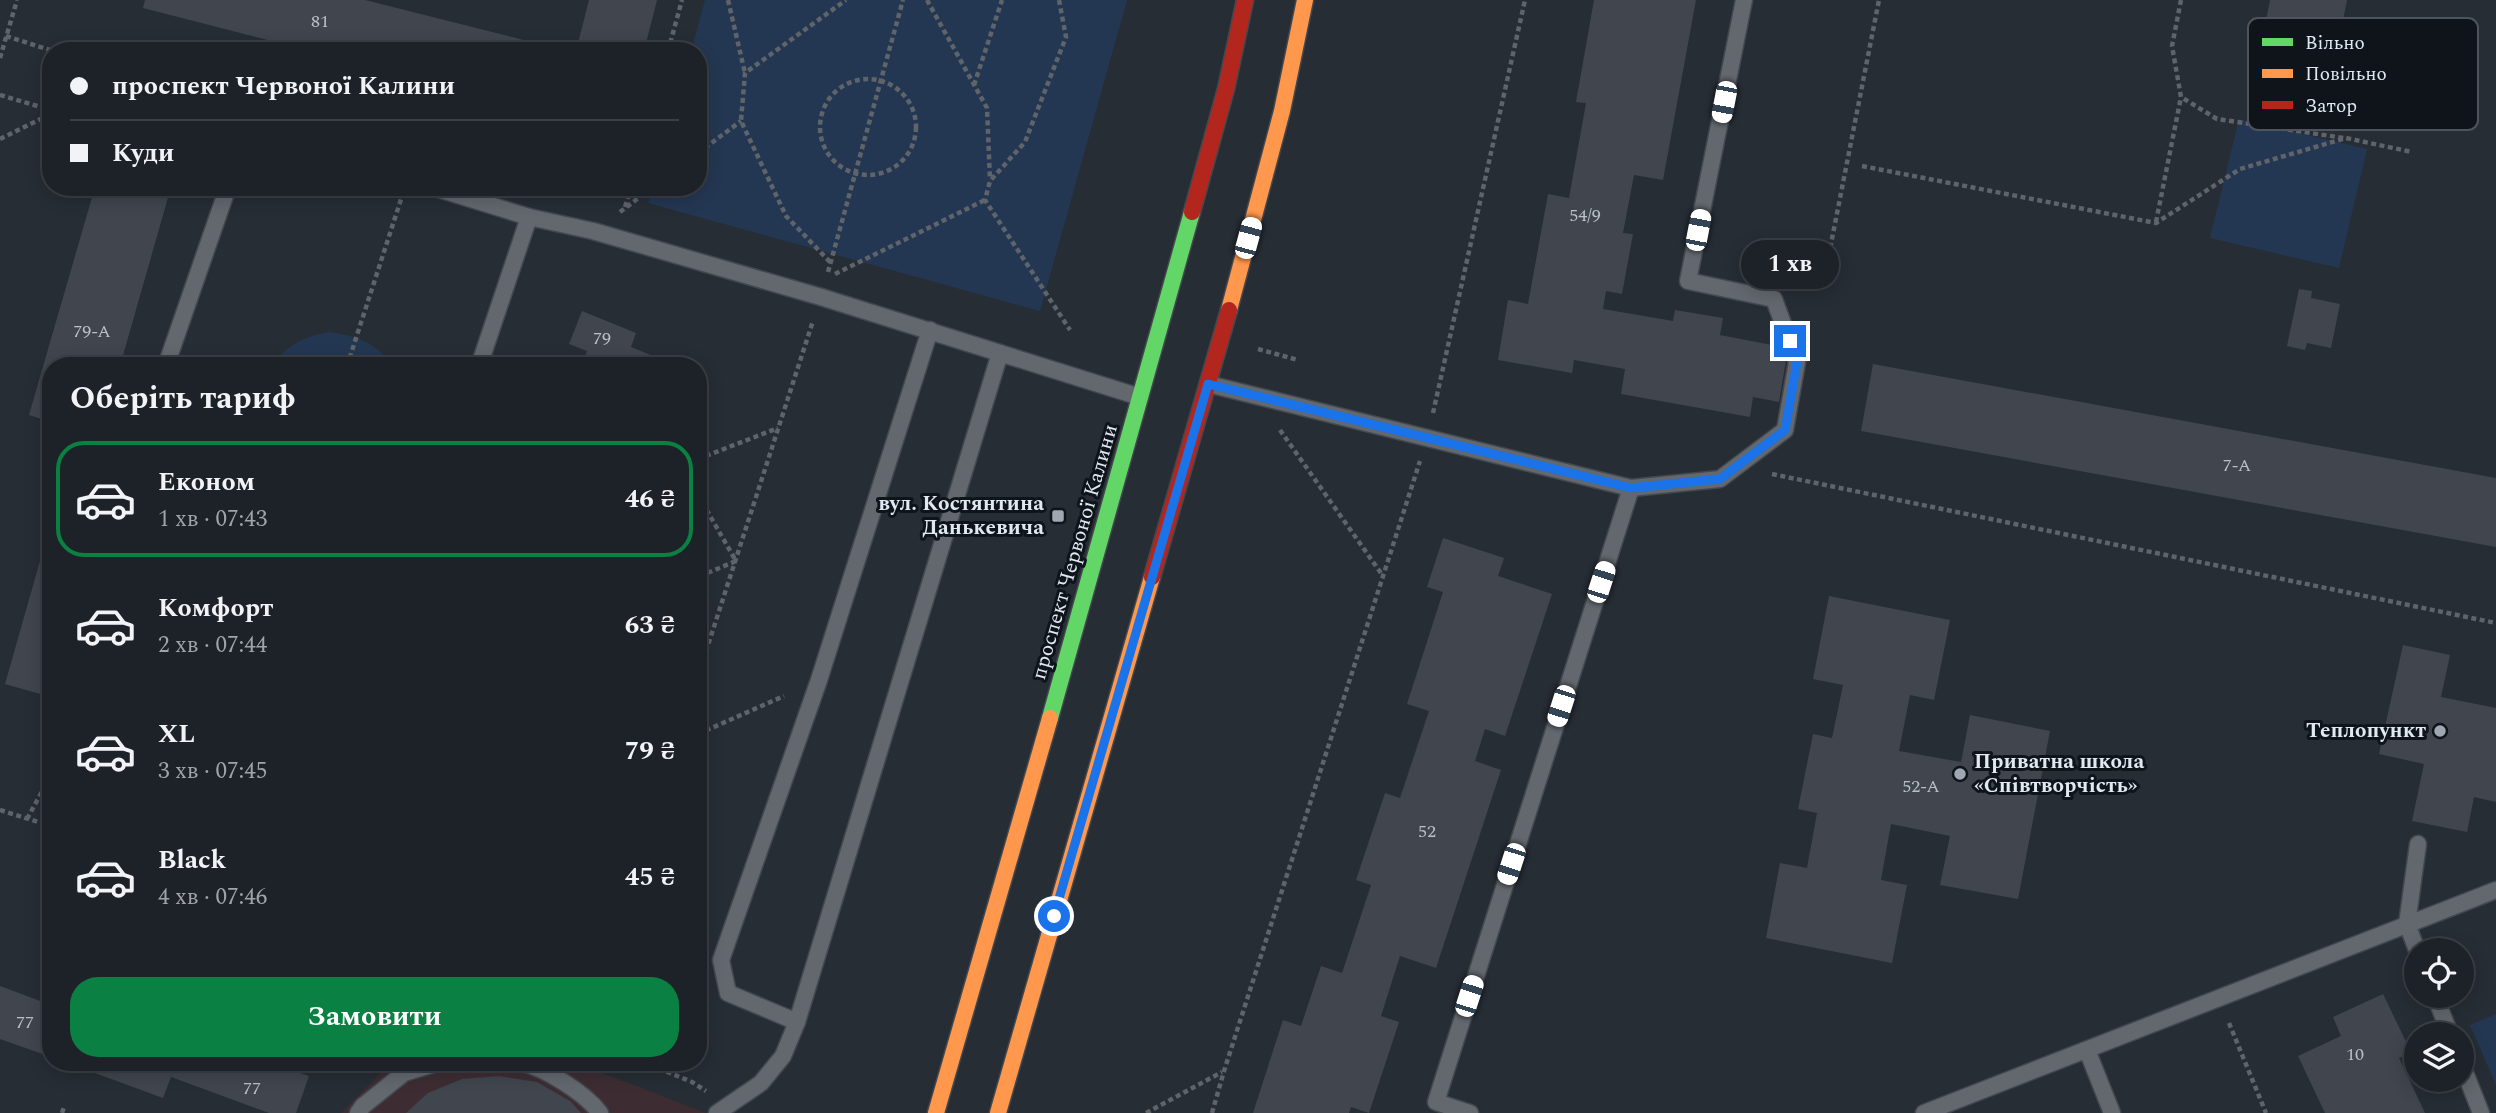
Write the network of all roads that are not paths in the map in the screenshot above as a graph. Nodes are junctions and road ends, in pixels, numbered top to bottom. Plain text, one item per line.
1 (1245, 0) edge
2 (1305, 0) edge
3 (1744, 0) edge
4 (225, 196) edge
5 (461, 196) edge
6 (529, 217) junction
7 (930, 330) junction
8 (1000, 354) junction
9 (169, 357) edge
10 (482, 357) edge
11 (1208, 384) junction
12 (1140, 397) junction
13 (1631, 488) junction
14 (2418, 844) dead end
15 (2496, 890) edge
16 (2407, 924) junction
17 (2412, 938) edge
18 (797, 1022) junction
19 (2087, 1049) junction
20 (411, 1071) edge
21 (542, 1071) edge
22 (2473, 1092) edge
23 (724, 1109) edge
24 (358, 1113) edge
25 (600, 1113) edge
26 (936, 1113) edge
27 (998, 1113) edge
28 (1470, 1113) edge
29 (1924, 1113) edge
30 (2112, 1113) edge
31 (2481, 1113) edge

1 - 12 main road, проспект Червоної Калини
2 - 11 main road
3 - 13 lane
4 - 9 lane
5 - 6 lane
6 - 7 lane
6 - 10 lane
7 - 8 lane
7 - 18 lane
8 - 12 lane
8 - 18 lane
11 - 13 lane
11 - 27 main road
12 - 26 main road, проспект Червоної Калини
13 - 28 lane
14 - 16 lane
15 - 16 lane
16 - 17 lane
16 - 19 lane
18 - 23 lane
19 - 29 lane
19 - 30 lane
20 - 24 lane
21 - 25 lane
22 - 31 lane

